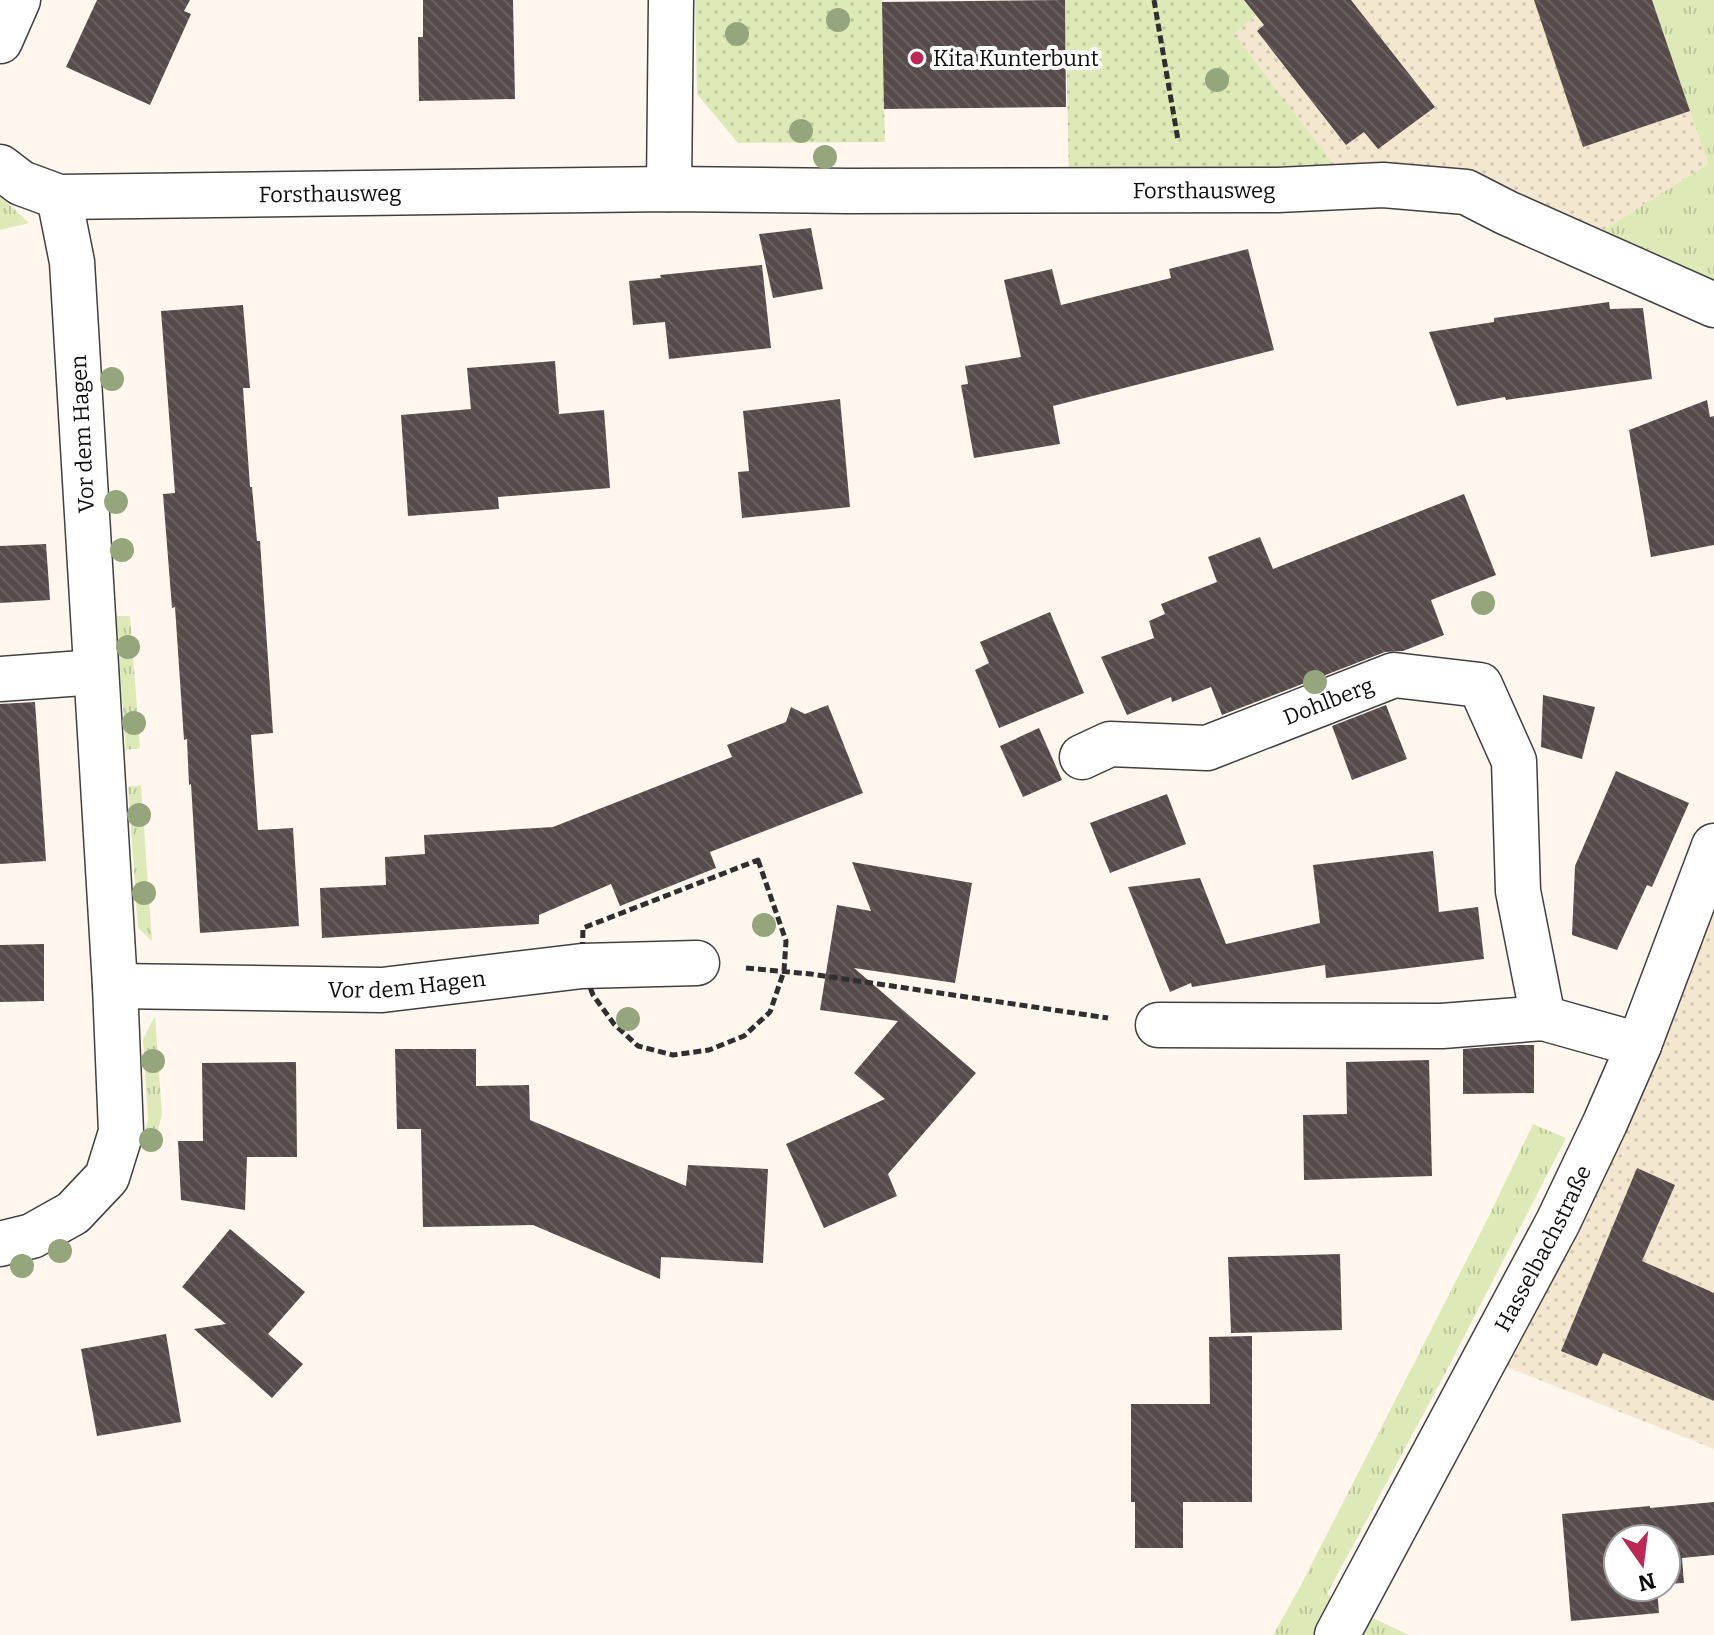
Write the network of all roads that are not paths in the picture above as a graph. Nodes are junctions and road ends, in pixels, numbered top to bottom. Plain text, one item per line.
1 (18, 0) edge
2 (671, 0) edge
3 (0, 41) edge
4 (0, 167) edge
5 (669, 189) junction
6 (59, 197) junction
7 (1714, 305) edge
8 (96, 672) junction
9 (0, 679) edge
10 (1082, 757) dead end
11 (1714, 846) edge
12 (697, 963) road end
13 (115, 986) junction
14 (1543, 1018) junction
15 (1158, 1025) road end
16 (1639, 1045) junction
17 (0, 1244) edge
18 (1337, 1635) edge

1 - 3 street
2 - 5 street
4 - 6 street, Forsthausweg
5 - 6 street, Forsthausweg
5 - 7 street, Forsthausweg
6 - 8 street, Vor dem Hagen
8 - 9 street
8 - 13 street, Vor dem Hagen
10 - 14 street, Dohlberg
11 - 16 street, Hasselbachstraße
12 - 13 street, Vor dem Hagen
13 - 17 street, Vor dem Hagen
14 - 15 street
14 - 16 street
16 - 18 street, Hasselbachstraße

